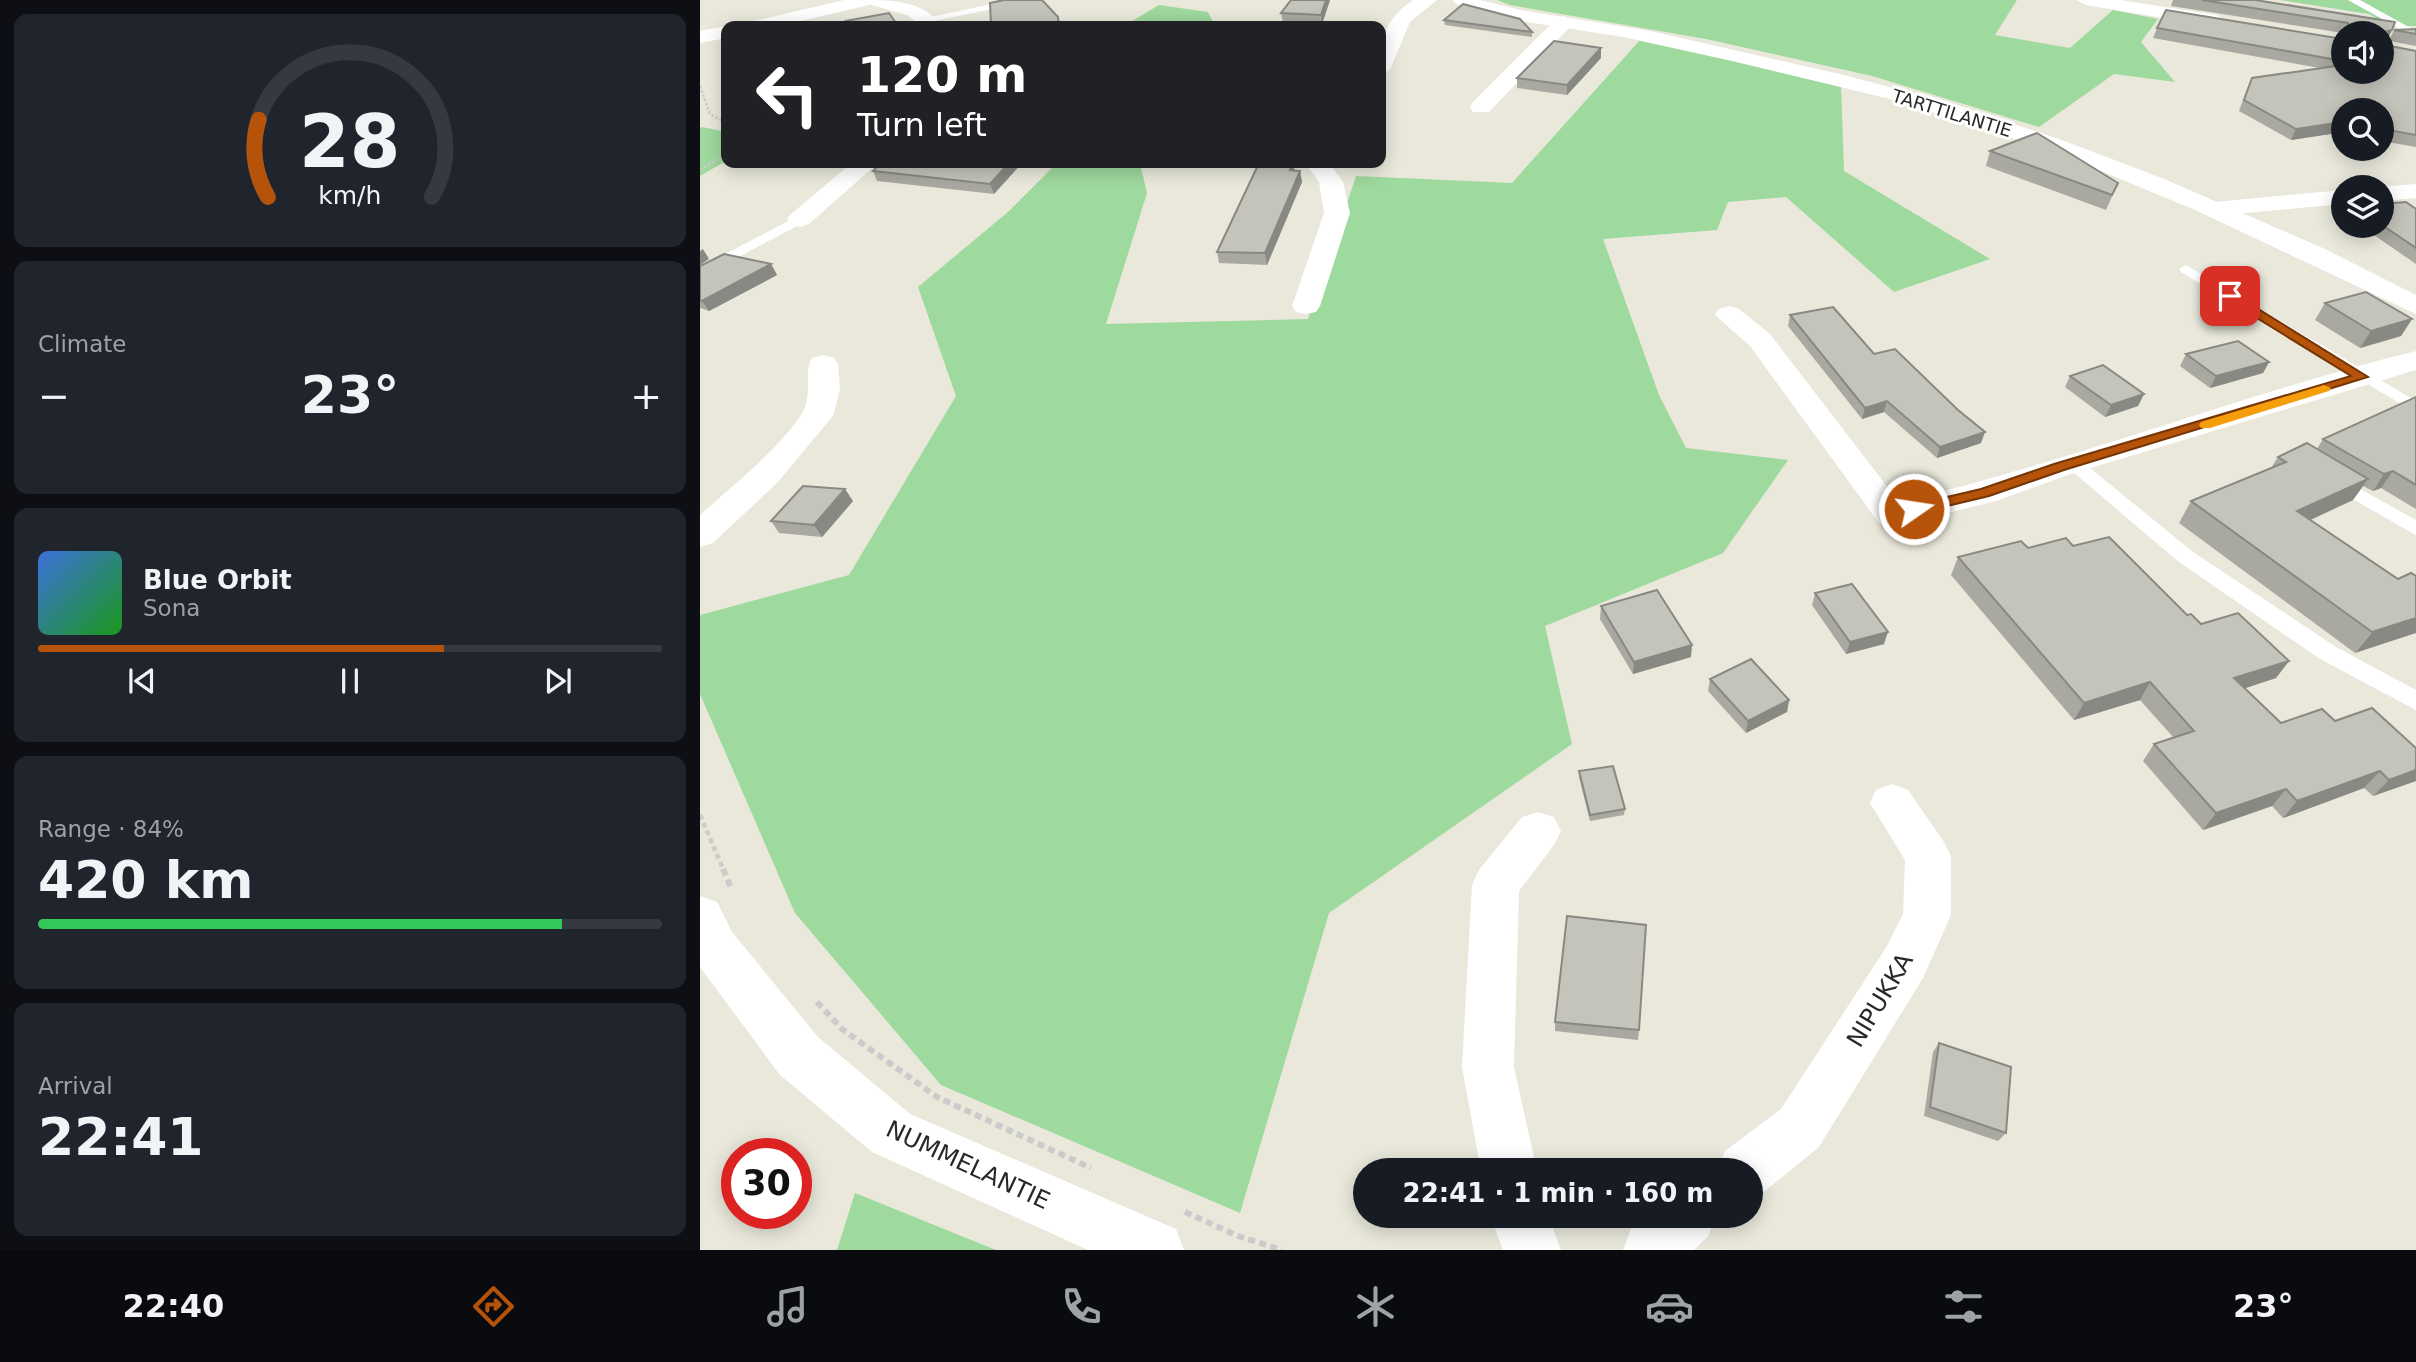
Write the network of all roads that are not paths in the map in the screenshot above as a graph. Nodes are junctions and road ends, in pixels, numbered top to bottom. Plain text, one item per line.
1 (867, 0) edge
2 (874, 0) edge
3 (1428, 0) edge
4 (1462, 0) edge
5 (2086, 0) edge
6 (2353, 0) edge
7 (1005, 4) edge
8 (778, 21) edge
9 (928, 21) edge
10 (938, 21) edge
11 (1564, 22) junction
12 (2235, 24) edge
13 (721, 33) edge
14 (2416, 35) edge
15 (700, 37) edge
16 (1386, 49) edge
17 (1481, 107) dead end
18 (860, 168) edge
19 (1321, 168) edge
20 (2416, 191) edge
21 (2394, 193) edge
22 (2331, 198) edge
23 (2214, 209) junction
24 (800, 219) joint
25 (2186, 269) dead end
26 (700, 273) edge
27 (1306, 306) dead end
28 (2416, 306) edge
29 (1729, 315) dead end
30 (2416, 360) edge
31 (823, 364) dead end
32 (2361, 377) junction
33 (2411, 405) edge
34 (2380, 414) edge
35 (2073, 463) junction
36 (2315, 469) edge
37 (2416, 529) edge
38 (700, 535) edge
39 (2416, 701) edge
40 (1892, 803) dead end
41 (1538, 831) dead end
42 (718, 907) edge
43 (1506, 1158) edge
44 (1762, 1158) edge
45 (1524, 1228) edge
46 (1675, 1228) edge
47 (1165, 1229) edge
48 (1532, 1250) edge
49 (1652, 1250) edge

1 - 8 street
2 - 9 street
3 - 16 street
4 - 11 street, TARTTILANTIE
5 - 12 street
6 - 14 lane
7 - 10 lane
11 - 17 street
11 - 23 street, TARTTILANTIE
13 - 15 street
18 - 24 street
19 - 27 street
20 - 21 street
22 - 23 street
23 - 28 street, TARTTILANTIE
24 - 26 lane
25 - 32 lane
29 - 35 street
30 - 32 street
31 - 38 street
32 - 33 lane
32 - 35 street
33 - 34 lane
35 - 39 lane
36 - 37 lane
40 - 44 street, NIPUKKA
41 - 43 street
42 - 47 street, NUMMELANTIE
45 - 48 street
46 - 49 street

